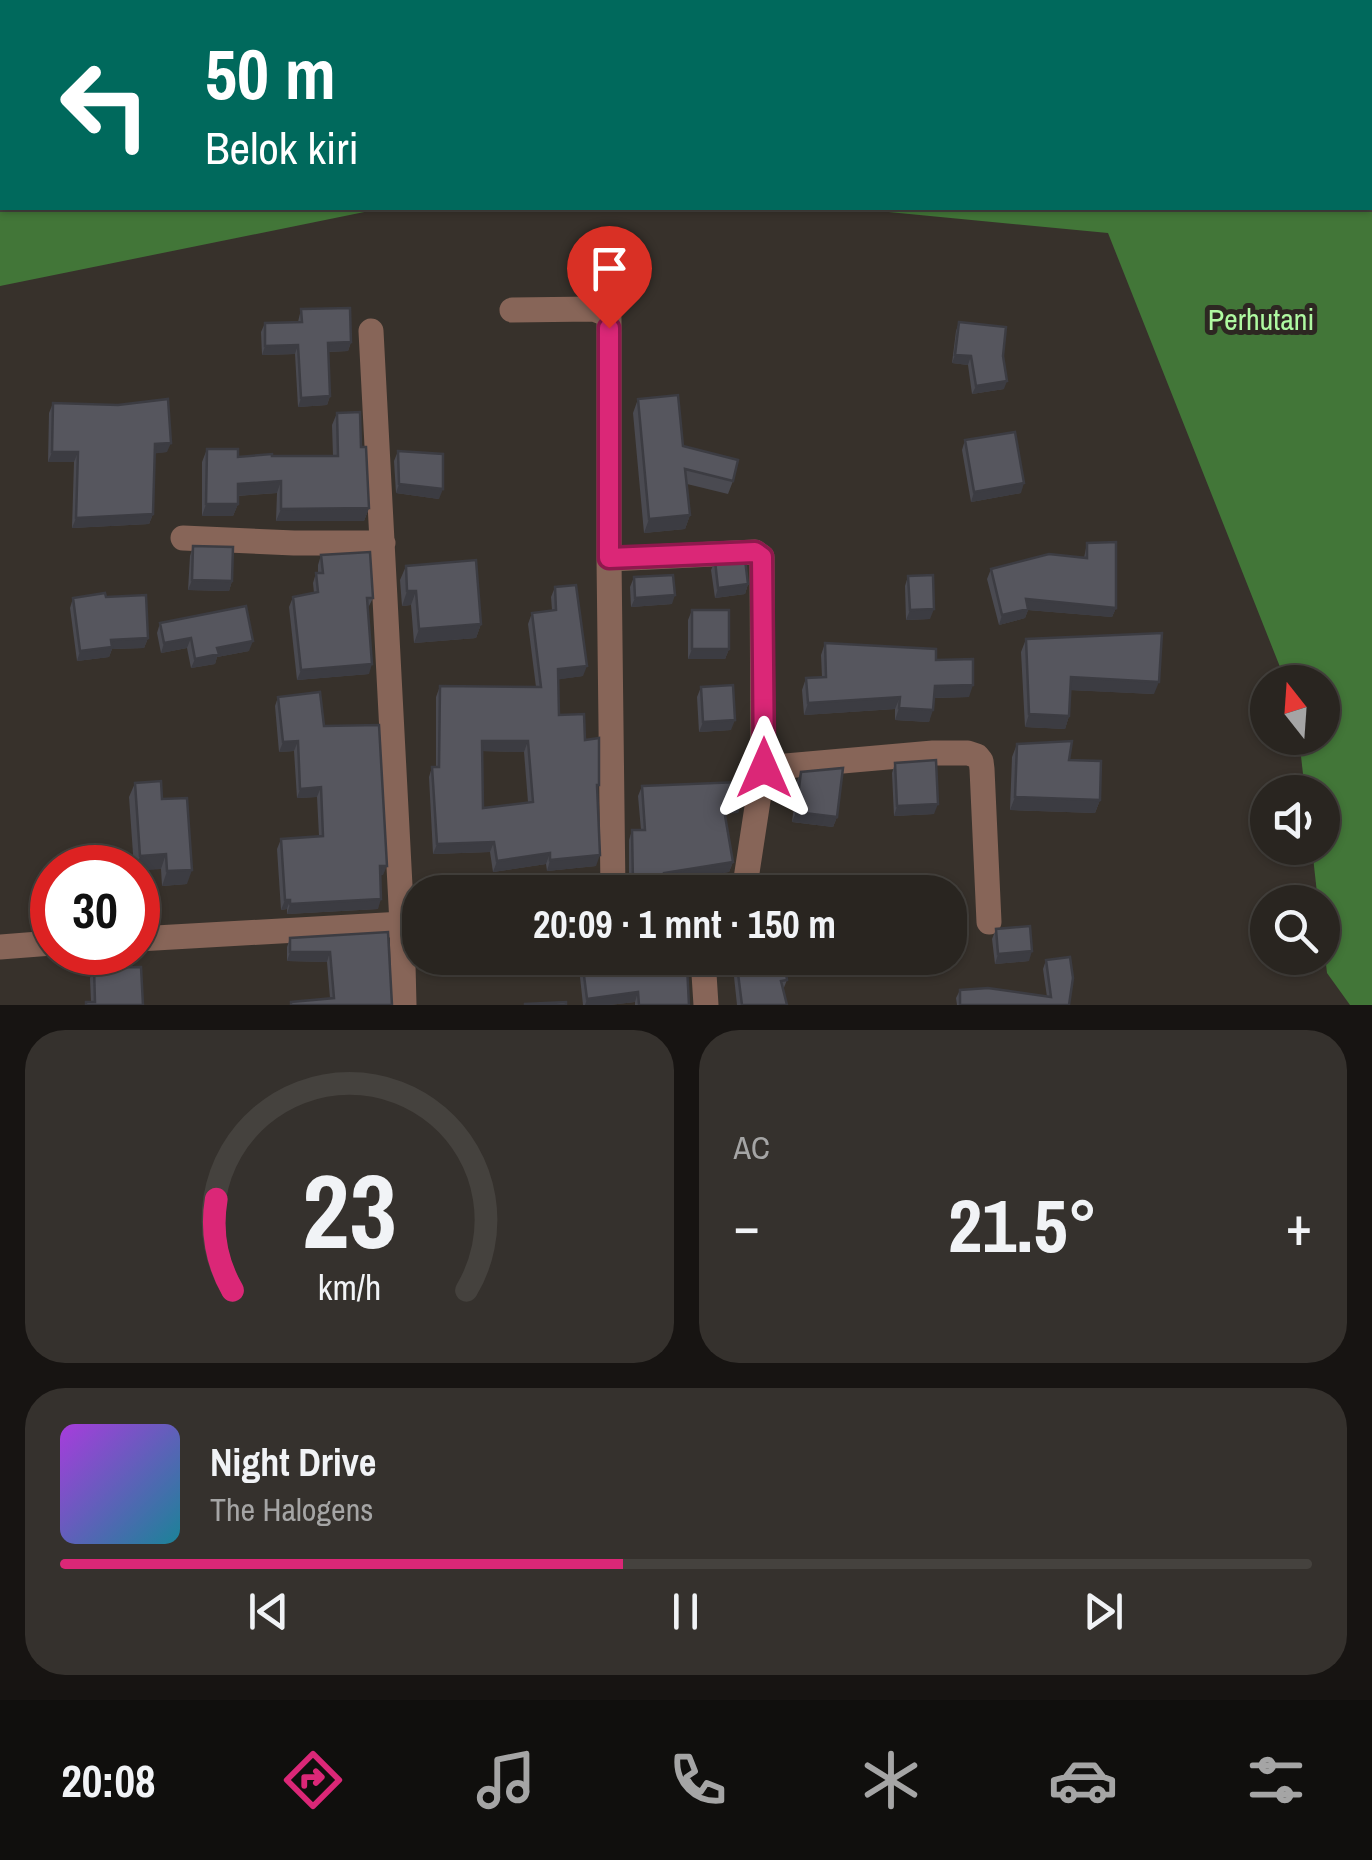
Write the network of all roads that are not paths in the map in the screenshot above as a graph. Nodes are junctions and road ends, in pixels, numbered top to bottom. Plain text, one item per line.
1 (512, 310) dead end
2 (371, 331) dead end
3 (184, 538) dead end
4 (383, 542) junction
5 (609, 558) junction
6 (764, 768) junction
7 (407, 875) edge
8 (613, 875) edge
9 (747, 875) edge
10 (989, 922) dead end
11 (402, 925) edge
12 (160, 939) edge
13 (30, 944) edge
14 (0, 947) edge
15 (407, 975) edge
16 (704, 975) edge
17 (404, 1005) edge
18 (706, 1005) edge

1 - 5 street
2 - 4 street
3 - 4 street
4 - 7 street
5 - 6 street
5 - 8 street
6 - 9 street
6 - 10 street
11 - 12 street
13 - 14 street
15 - 17 street
16 - 18 street

